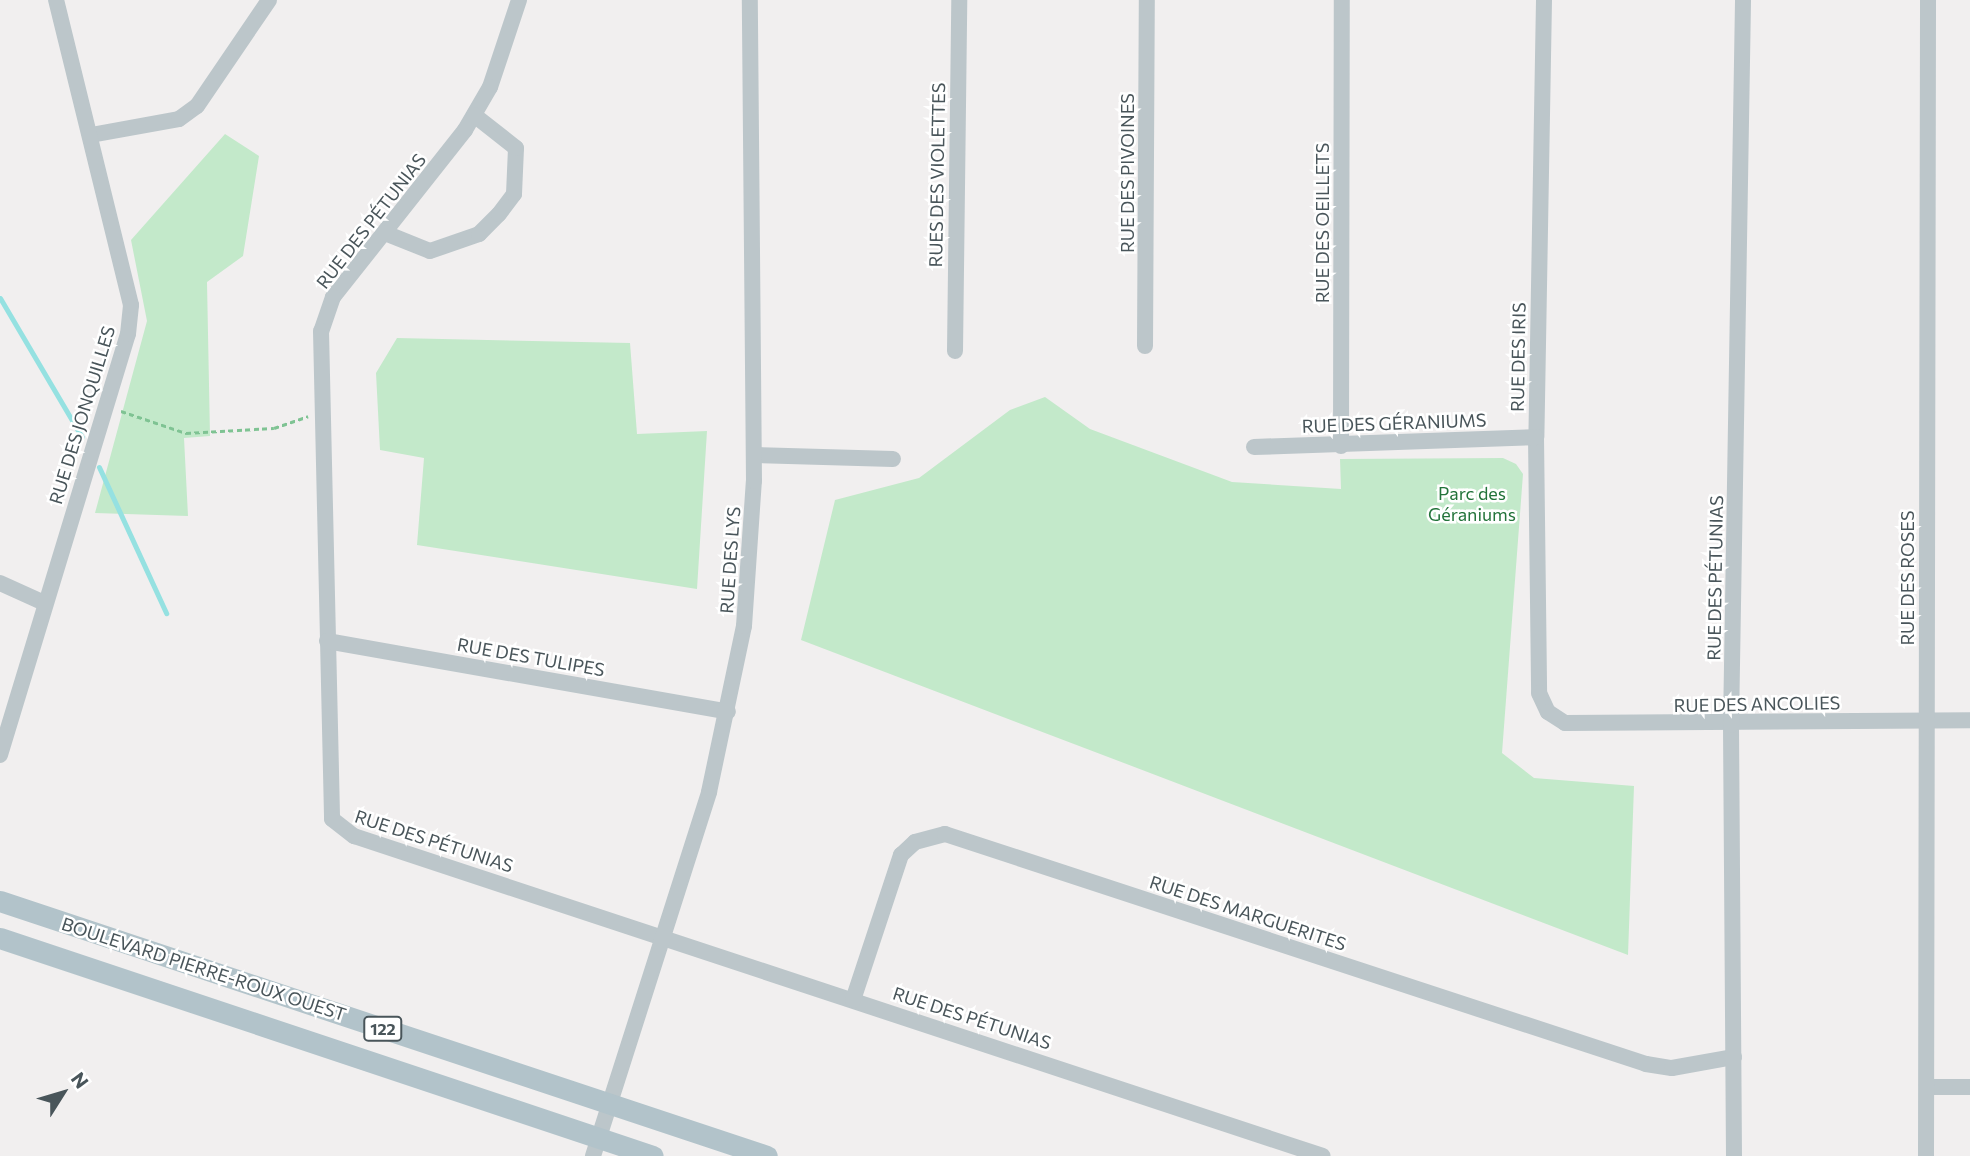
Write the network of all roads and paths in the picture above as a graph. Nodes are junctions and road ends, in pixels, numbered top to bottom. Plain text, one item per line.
1 (56, 0) edge
2 (269, 0) edge
3 (519, 0) edge
4 (750, 0) edge
5 (959, 0) edge
6 (1147, 0) edge
7 (1342, 0) edge
8 (1544, 0) edge
9 (1744, 0) edge
10 (1928, 0) edge
11 (474, 115) junction
12 (91, 135) junction
13 (385, 233) junction
14 (1146, 346) dead end
15 (955, 351) dead end
16 (105, 405) junction
17 (323, 411) junction
18 (1536, 437) junction
19 (1341, 446) junction
20 (1254, 447) dead end
21 (754, 454) junction
22 (893, 459) dead end
23 (0, 583) edge
24 (44, 603) junction
25 (327, 641) junction
26 (728, 712) junction
27 (1548, 712) joint
28 (1926, 720) junction
29 (1970, 720) edge
30 (1731, 725) junction
31 (0, 755) edge
32 (0, 901) edge
33 (667, 937) junction
34 (0, 938) edge
35 (853, 1000) junction
36 (1734, 1057) junction
37 (1927, 1087) junction
38 (1970, 1087) edge
39 (609, 1104) junction
40 (596, 1147) edge
41 (653, 1156) edge
42 (767, 1156) edge
43 (1323, 1156) edge
44 (1734, 1156) edge
45 (1926, 1156) edge

1 - 12 street, RUE DES JONQUILLES
2 - 12 street
3 - 11 street, RUE DES PÉTUNIAS
4 - 21 street, RUE DES LYS
5 - 15 street, RUES DES VIOLETTES
6 - 14 street, RUE DES PIVOINES
7 - 19 street, RUE DES OEILLETS
8 - 18 street, RUE DES IRIS
9 - 30 street, RUE DES PÉTUNIAS
10 - 28 street, RUE DES ROSES
11 - 13 street, RUE DES PÉTUNIAS
11 - 13 street
12 - 16 street, RUE DES JONQUILLES
13 - 17 street, RUE DES PÉTUNIAS
16 - 17 path
16 - 24 street, RUE DES JONQUILLES
17 - 25 street, RUE DES PÉTUNIAS
18 - 19 street, RUE DES GÉRANIUMS
18 - 27 street, RUE DES IRIS
19 - 20 street, RUE DES GÉRANIUMS
21 - 22 street
21 - 26 street, RUE DES LYS
23 - 24 street
24 - 31 street, RUE DES JONQUILLES
25 - 26 street, RUE DES TULIPES
25 - 33 street, RUE DES PÉTUNIAS
26 - 33 street, RUE DES LYS
27 - 30 street, RUE DES ANCOLIES
28 - 29 street, RUE DES ANCOLIES
28 - 30 street, RUE DES ANCOLIES
28 - 37 street, RUE DES ROSES
30 - 36 street, RUE DES PÉTUNIAS
32 - 39 main road, BOULEVARD PIERRE-ROUX OUEST / 122
33 - 35 street, RUE DES PÉTUNIAS
33 - 39 street, RUE DES LYS
34 - 40 main road, BOULEVARD PIERRE-ROUX OUEST / 122
35 - 36 street, RUE DES MARGUERITES
35 - 43 street, RUE DES PÉTUNIAS
36 - 44 street, RUE DES PÉTUNIAS
37 - 38 street
37 - 45 street, RUE DES ROSES
39 - 40 street, RUE DES LYS
39 - 42 main road, BOULEVARD PIERRE-ROUX OUEST / 122
40 - 41 main road, BOULEVARD PIERRE-ROUX OUEST / 122

